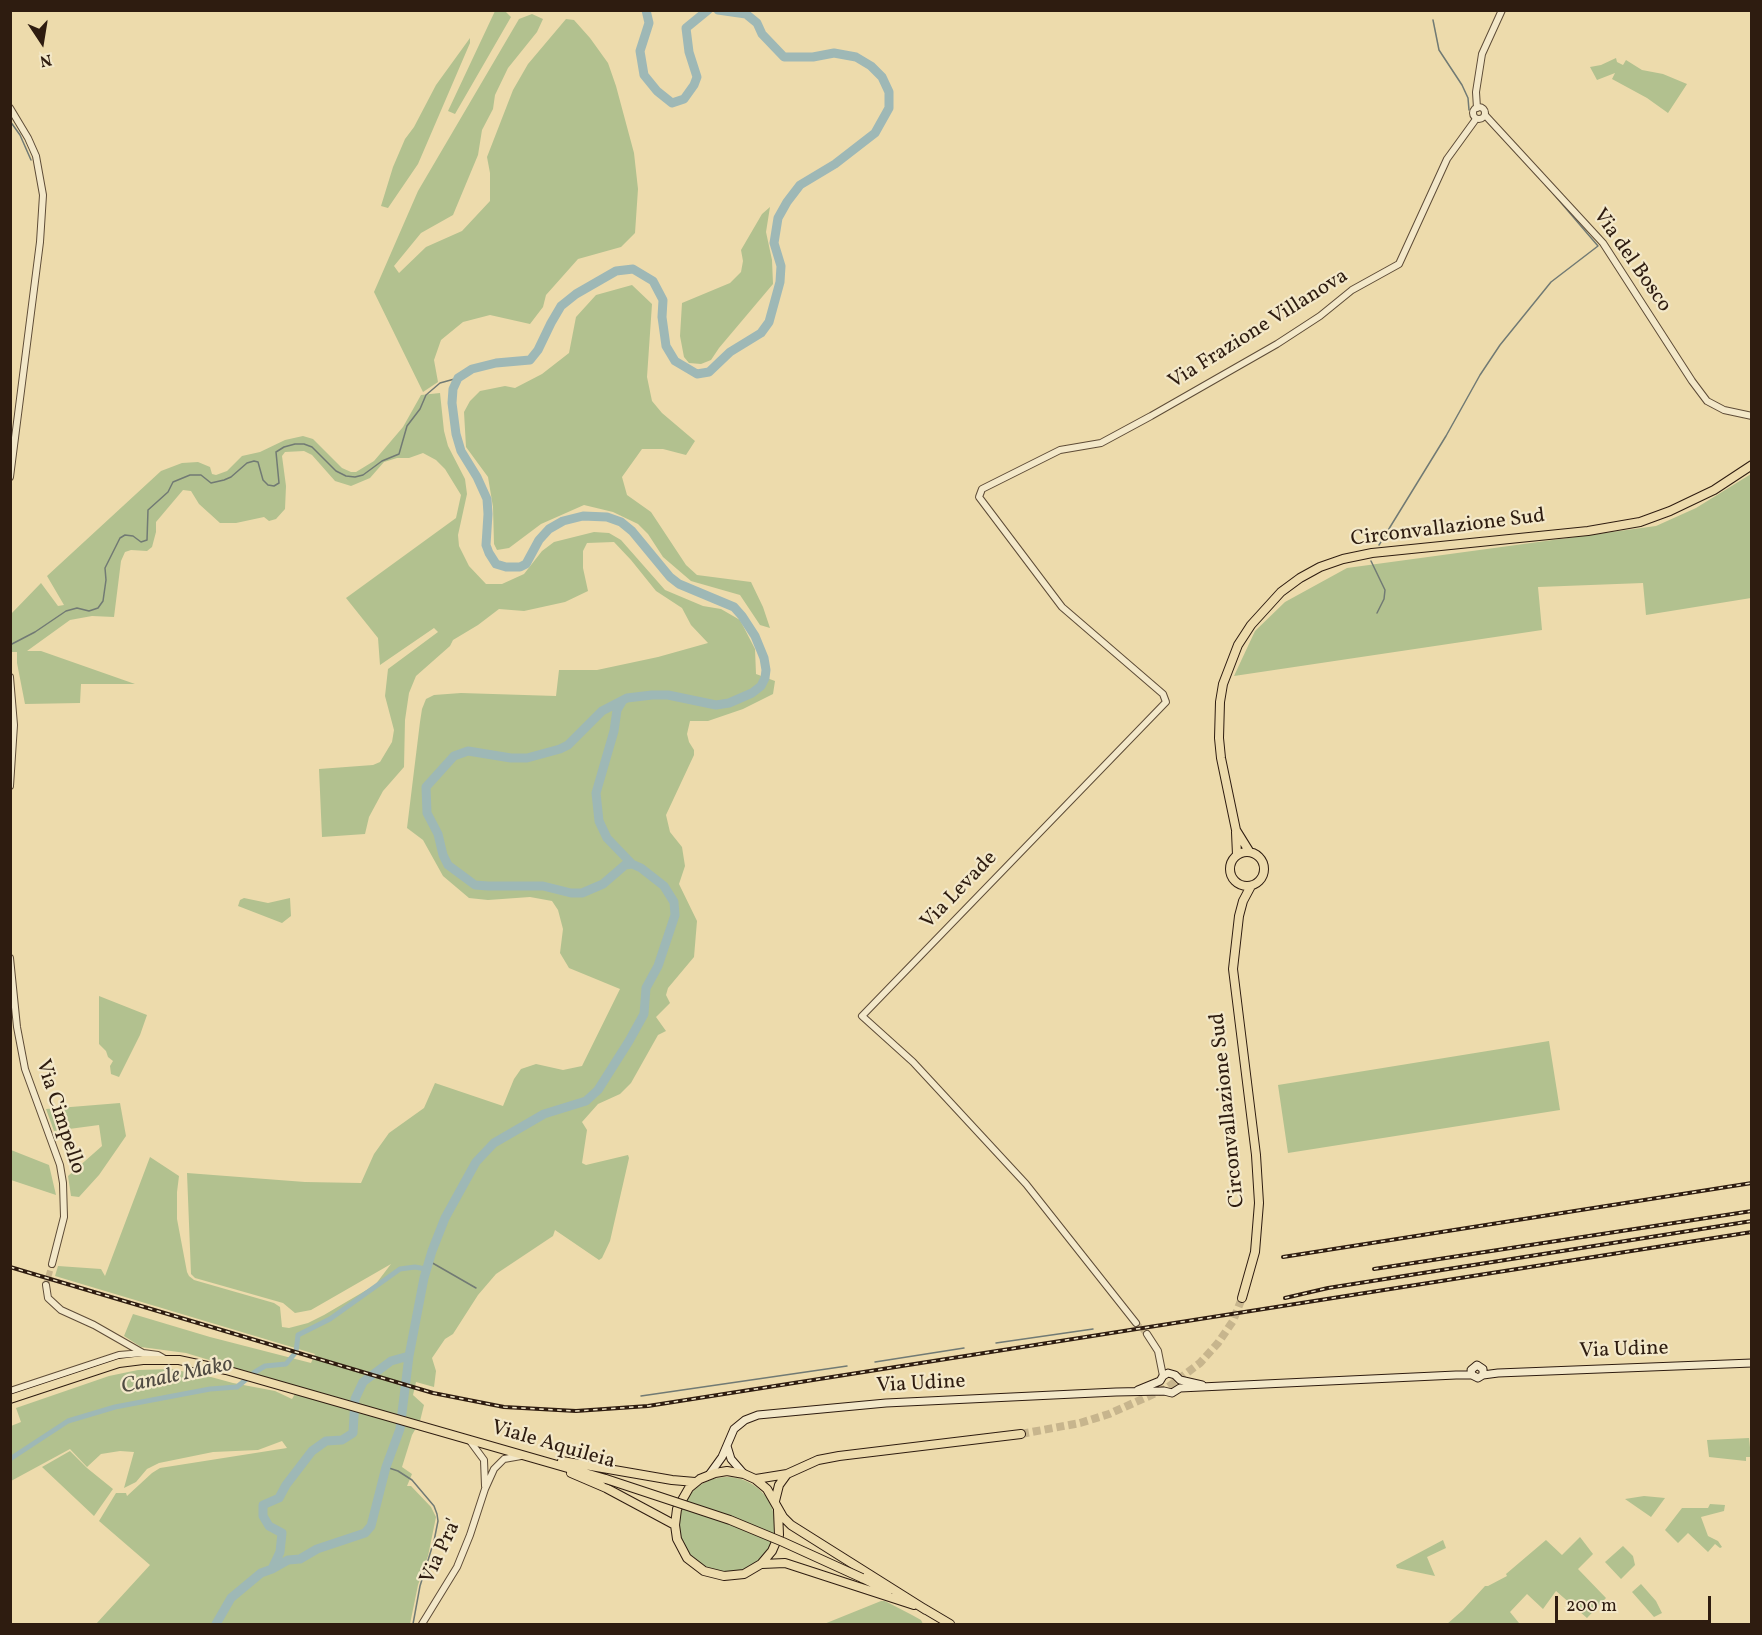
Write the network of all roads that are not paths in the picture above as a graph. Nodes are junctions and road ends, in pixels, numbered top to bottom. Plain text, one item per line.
1 (1502, 10) edge
2 (10, 108) edge
3 (1477, 108) junction
4 (1485, 115) junction
5 (1476, 119) junction
6 (1752, 416) edge
7 (1752, 465) edge
8 (10, 477) edge
9 (986, 487) joint
10 (10, 677) edge
11 (10, 786) edge
12 (1236, 830) junction
13 (1249, 851) junction
14 (1237, 855) junction
15 (1237, 883) junction
16 (1251, 886) junction
17 (1239, 916) junction
18 (10, 958) edge
19 (52, 1264) tunnel mouth
20 (46, 1285) dead end
21 (1242, 1298) tunnel mouth
22 (1136, 1323) tunnel mouth
23 (1147, 1334) tunnel mouth
24 (116, 1339) junction
25 (143, 1353) junction
26 (119, 1355) junction
27 (165, 1359) junction
28 (1752, 1362) edge
29 (1483, 1372) junction
30 (1472, 1373) junction
31 (1164, 1377) junction
32 (1180, 1380) junction
33 (1212, 1387) junction
34 (1180, 1388) junction
35 (10, 1391) edge
36 (1164, 1391) junction
37 (1133, 1392) junction
38 (10, 1401) edge
39 (1021, 1434) tunnel mouth
40 (470, 1441) junction
41 (727, 1446) junction
42 (525, 1455) junction
43 (709, 1474) junction
44 (744, 1474) junction
45 (787, 1474) junction
46 (755, 1479) junction
47 (695, 1482) junction
48 (485, 1489) junction
49 (777, 1506) junction
50 (675, 1525) junction
51 (762, 1564) junction
52 (926, 1610) junction
53 (422, 1624) edge
54 (950, 1624) edge

1 - 3 street
2 - 8 street
3 - 4 street
3 - 5 street
4 - 5 street
4 - 6 street, Via del Bosco
5 - 9 street, Via Frazione Villanova
7 - 12 main road, Circonvallazione Sud
9 - 22 street, Via Levade
10 - 11 street
12 - 13 main road, Circonvallazione Sud
12 - 14 main road
13 - 14 main road
13 - 16 main road
14 - 15 main road
15 - 16 main road
15 - 17 main road
16 - 17 main road
17 - 21 main road, Circonvallazione Sud
18 - 19 street, Via Cimpello
20 - 24 street
23 - 31 street
24 - 25 street
24 - 26 street
25 - 26 street
25 - 27 street
26 - 35 street
27 - 38 main road, Viale Aquileia
27 - 40 main road, Viale Aquileia
28 - 29 main road, Via Udine
29 - 30 main road
29 - 30 main road
30 - 33 main road
31 - 32 main road
31 - 36 main road
31 - 37 main road
32 - 33 main road
32 - 34 main road
33 - 34 main road
34 - 36 main road
36 - 37 main road, Via Udine
37 - 41 main road, Via Udine
39 - 45 main road
40 - 42 main road, Viale Aquileia
40 - 48 street, Via Pra'
41 - 43 main road, Via Udine
41 - 44 main road
42 - 47 main road
42 - 48 street, Via Pra'
42 - 50 main road
42 - 52 main road, Viale Aquileia, bridge
43 - 44 main road
43 - 47 main road
44 - 46 main road
45 - 46 main road
45 - 49 main road
46 - 49 main road
47 - 50 main road
48 - 53 street, Via Pra'
49 - 51 main road
49 - 52 main road
50 - 51 main road
51 - 52 main road
52 - 54 main road, Viale Aquileia

